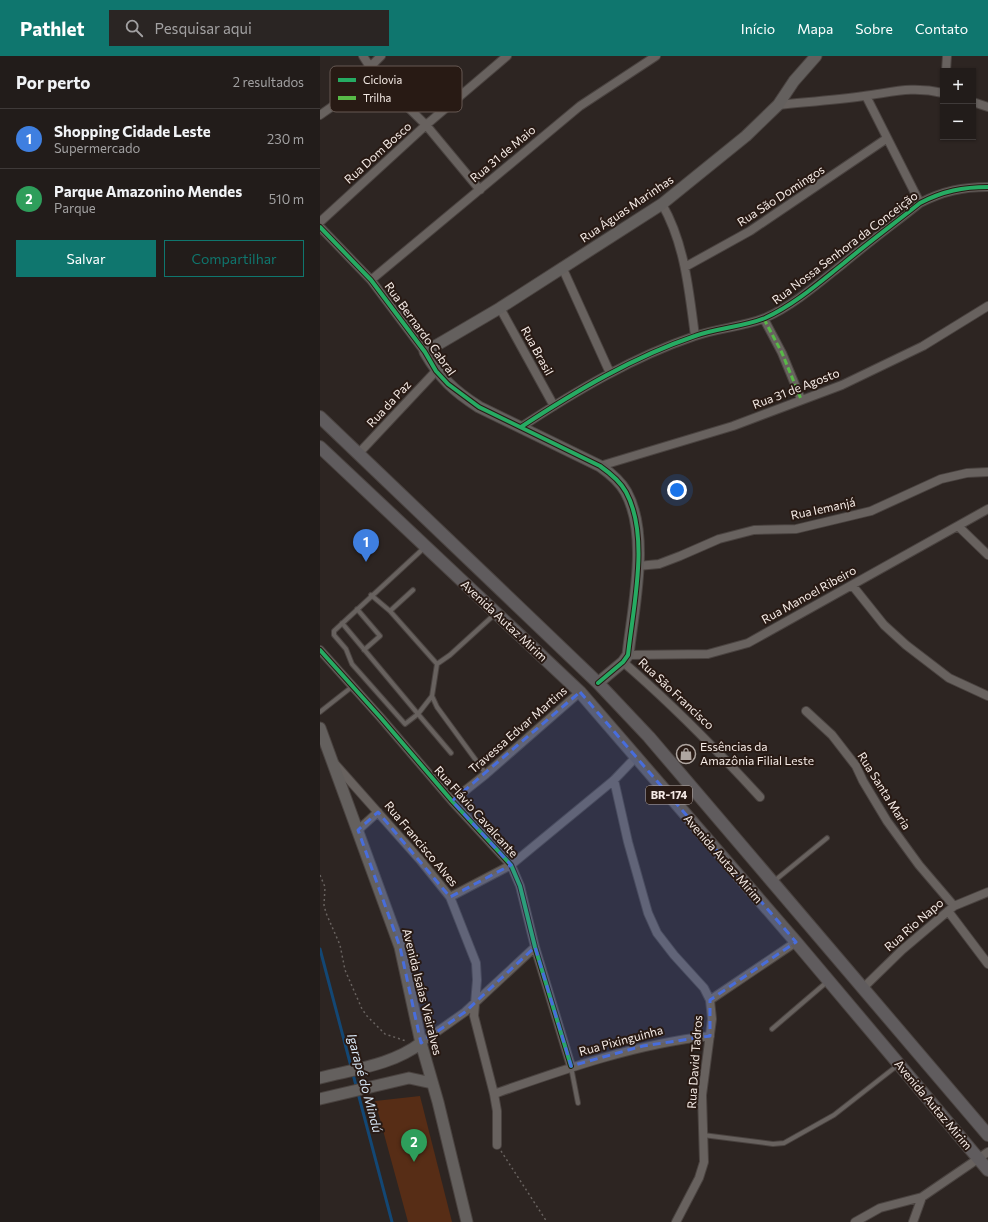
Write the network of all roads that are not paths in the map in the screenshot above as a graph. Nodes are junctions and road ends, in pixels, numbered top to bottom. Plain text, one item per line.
1 (363, 56) edge
2 (381, 56) edge
3 (507, 56) edge
4 (656, 56) edge
5 (816, 56) edge
6 (947, 56) edge
7 (369, 66) edge
8 (371, 66) edge
9 (946, 68) edge
10 (940, 93) edge
11 (462, 94) edge
12 (866, 96) junction
13 (976, 103) edge
14 (778, 105) junction
15 (330, 107) edge
16 (988, 107) edge
17 (413, 112) edge
18 (441, 112) edge
19 (320, 114) edge
20 (426, 125) junction
21 (886, 138) junction
22 (988, 187) edge
23 (480, 190) junction
24 (920, 203) junction
25 (662, 204) junction
26 (320, 222) edge
27 (320, 227) edge
28 (562, 267) junction
29 (685, 267) junction
30 (371, 280) junction
31 (988, 306) edge
32 (500, 308) junction
33 (764, 318) junction
34 (695, 336) junction
35 (425, 352) junction
36 (436, 371) junction
37 (610, 373) junction
38 (801, 399) junction
39 (554, 406) junction
40 (320, 417) edge
41 (521, 427) junction
42 (320, 447) edge
43 (359, 453) junction
44 (600, 466) junction
45 (988, 472) edge
46 (988, 509) edge
47 (959, 527) junction
48 (425, 546) junction
49 (988, 555) edge
50 (638, 566) junction
51 (852, 585) junction
52 (414, 590) dead end
53 (371, 595) junction
54 (357, 609) junction
55 (390, 611) junction
56 (495, 613) junction
57 (342, 623) junction
58 (320, 650) edge
59 (364, 650) junction
60 (625, 659) junction
61 (437, 664) junction
62 (598, 683) junction
63 (353, 686) junction
64 (580, 692) junction
65 (432, 696) junction
66 (988, 696) edge
67 (806, 711) dead end
68 (320, 712) edge
69 (418, 714) junction
70 (320, 728) edge
71 (451, 753) dead end
72 (636, 758) junction
73 (333, 762) junction
74 (486, 774) junction
75 (614, 780) junction
76 (760, 796) dead end
77 (452, 801) junction
78 (378, 812) junction
79 (358, 830) junction
80 (827, 838) dead end
81 (511, 865) junction
82 (773, 882) junction
83 (988, 892) edge
84 (450, 897) junction
85 (951, 908) junction
86 (796, 942) junction
87 (535, 947) junction
88 (988, 964) edge
89 (828, 981) junction
90 (863, 988) junction
91 (710, 1000) junction
92 (474, 1004) junction
93 (772, 1029) dead end
94 (710, 1036) junction
95 (421, 1043) junction
96 (899, 1064) junction
97 (571, 1066) junction
98 (320, 1078) edge
99 (432, 1083) junction
100 (494, 1094) junction
101 (320, 1099) edge
102 (578, 1103) dead end
103 (703, 1135) junction
104 (988, 1135) edge
105 (497, 1145) road end
106 (984, 1156) edge
107 (988, 1170) edge
108 (922, 1197) junction
109 (467, 1222) edge
110 (676, 1222) edge
111 (855, 1222) edge
112 (913, 1222) edge

1 - 7 street
2 - 8 street
3 - 11 street, Rua Dom Bosco
4 - 23 street, Rua 31 de Maio
5 - 14 street, Rua Águas Marinhas
6 - 9 street
10 - 12 street
12 - 14 street
12 - 21 street
13 - 16 street
14 - 25 street, Rua Águas Marinhas
15 - 19 street
17 - 20 street
18 - 20 street, Rua Dom Bosco
20 - 23 street
20 - 26 street, Rua Dom Bosco
21 - 24 street
21 - 29 street, Rua São Domingos
22 - 24 street, Rua Nossa Senhora da Conceição
23 - 30 street, Rua 31 de Maio
24 - 33 street, Rua Nossa Senhora da Conceição
25 - 28 street, Rua Águas Marinhas
25 - 29 street
27 - 30 street, Rua Bernardo Cabral
28 - 32 street, Rua Águas Marinhas
28 - 37 street
29 - 34 street
30 - 35 street, Rua Bernardo Cabral
31 - 38 street, Rua 31 de Agosto
32 - 35 street, Rua Águas Marinhas
32 - 39 street, Rua Brasil
33 - 34 street, Rua Nossa Senhora da Conceição
33 - 38 street
34 - 37 street, Rua Nossa Senhora da Conceição
35 - 36 street, Rua Bernardo Cabral
36 - 41 street, Rua Bernardo Cabral
36 - 43 street, Rua da Paz
37 - 39 street, Rua Nossa Senhora da Conceição
38 - 44 street, Rua 31 de Agosto
39 - 41 street, Rua Nossa Senhora da Conceição
40 - 43 main road, Avenida Autaz Mirim / BR-174
41 - 44 street, Rua Bernardo Cabral
42 - 48 main road, Avenida Autaz Mirim / BR-174
43 - 62 main road, Avenida Autaz Mirim / BR-174
44 - 50 street, Rua Bernardo Cabral
45 - 50 street, Rua Iemanjá
46 - 47 street, Rua Manoel Ribeiro
47 - 49 street
47 - 51 street, Rua Manoel Ribeiro
48 - 53 lane
48 - 56 main road, Avenida Autaz Mirim / BR-174
50 - 60 street, Rua Bernardo Cabral
51 - 60 street, Rua Manoel Ribeiro
51 - 66 street
52 - 55 lane
53 - 54 lane
53 - 55 lane
54 - 57 lane
54 - 59 lane
55 - 61 lane
56 - 61 lane
56 - 64 main road, Avenida Autaz Mirim / BR-174
57 - 59 lane
57 - 69 lane
58 - 63 street, Rua Flávio Cavalcante
59 - 69 lane
60 - 62 street
60 - 76 street, Rua São Francisco
61 - 65 lane
62 - 82 main road, Avenida Autaz Mirim / BR-174
63 - 68 lane
63 - 77 street, Rua Flávio Cavalcante
64 - 72 main road, Avenida Autaz Mirim / BR-174
64 - 74 street, Travessa Edvar Martins
65 - 69 lane
65 - 74 lane
67 - 85 street, Rua Santa Maria
69 - 71 lane
70 - 73 street, Avenida Isaías Vieiralves
72 - 75 street
72 - 86 main road, Avenida Autaz Mirim / BR-174
73 - 78 street, Rua Francisco Alves
73 - 79 street, Avenida Isaías Vieiralves
74 - 77 street, Travessa Edvar Martins
75 - 81 street
75 - 91 street, Rua David Tadros
77 - 81 street, Rua Flávio Cavalcante
78 - 79 street
78 - 84 street, Rua Francisco Alves
79 - 95 street, Avenida Isaías Vieiralves
80 - 82 lane
81 - 84 street
81 - 87 street, Rua Flávio Cavalcante
82 - 90 main road, Avenida Autaz Mirim / BR-174
83 - 85 street, Rua Rio Napo
84 - 92 street, Rua Francisco Alves
85 - 88 street, Rua Santa Maria
85 - 90 street, Rua Rio Napo
86 - 89 main road, Avenida Autaz Mirim / BR-174
86 - 91 street
87 - 92 street
87 - 97 street, Rua Flávio Cavalcante
89 - 93 lane
89 - 96 main road, Avenida Autaz Mirim / BR-174
90 - 104 main road, Avenida Autaz Mirim / BR-174
91 - 94 street, Rua David Tadros
92 - 95 street
92 - 100 street, Rua Francisco Alves
94 - 97 street, Rua Pixinguinha
94 - 103 street, Rua David Tadros
95 - 98 street
95 - 99 street, Avenida Isaías Vieiralves
96 - 103 lane
96 - 106 main road, Avenida Autaz Mirim / BR-174
97 - 100 street, Rua Pixinguinha
97 - 102 lane
99 - 101 street
99 - 109 street, Avenida Isaías Vieiralves
100 - 105 street, Rua Francisco Alves
103 - 110 street, Rua David Tadros
106 - 107 main road, Avenida Autaz Mirim / BR-174
106 - 108 street
108 - 111 street
108 - 112 street

